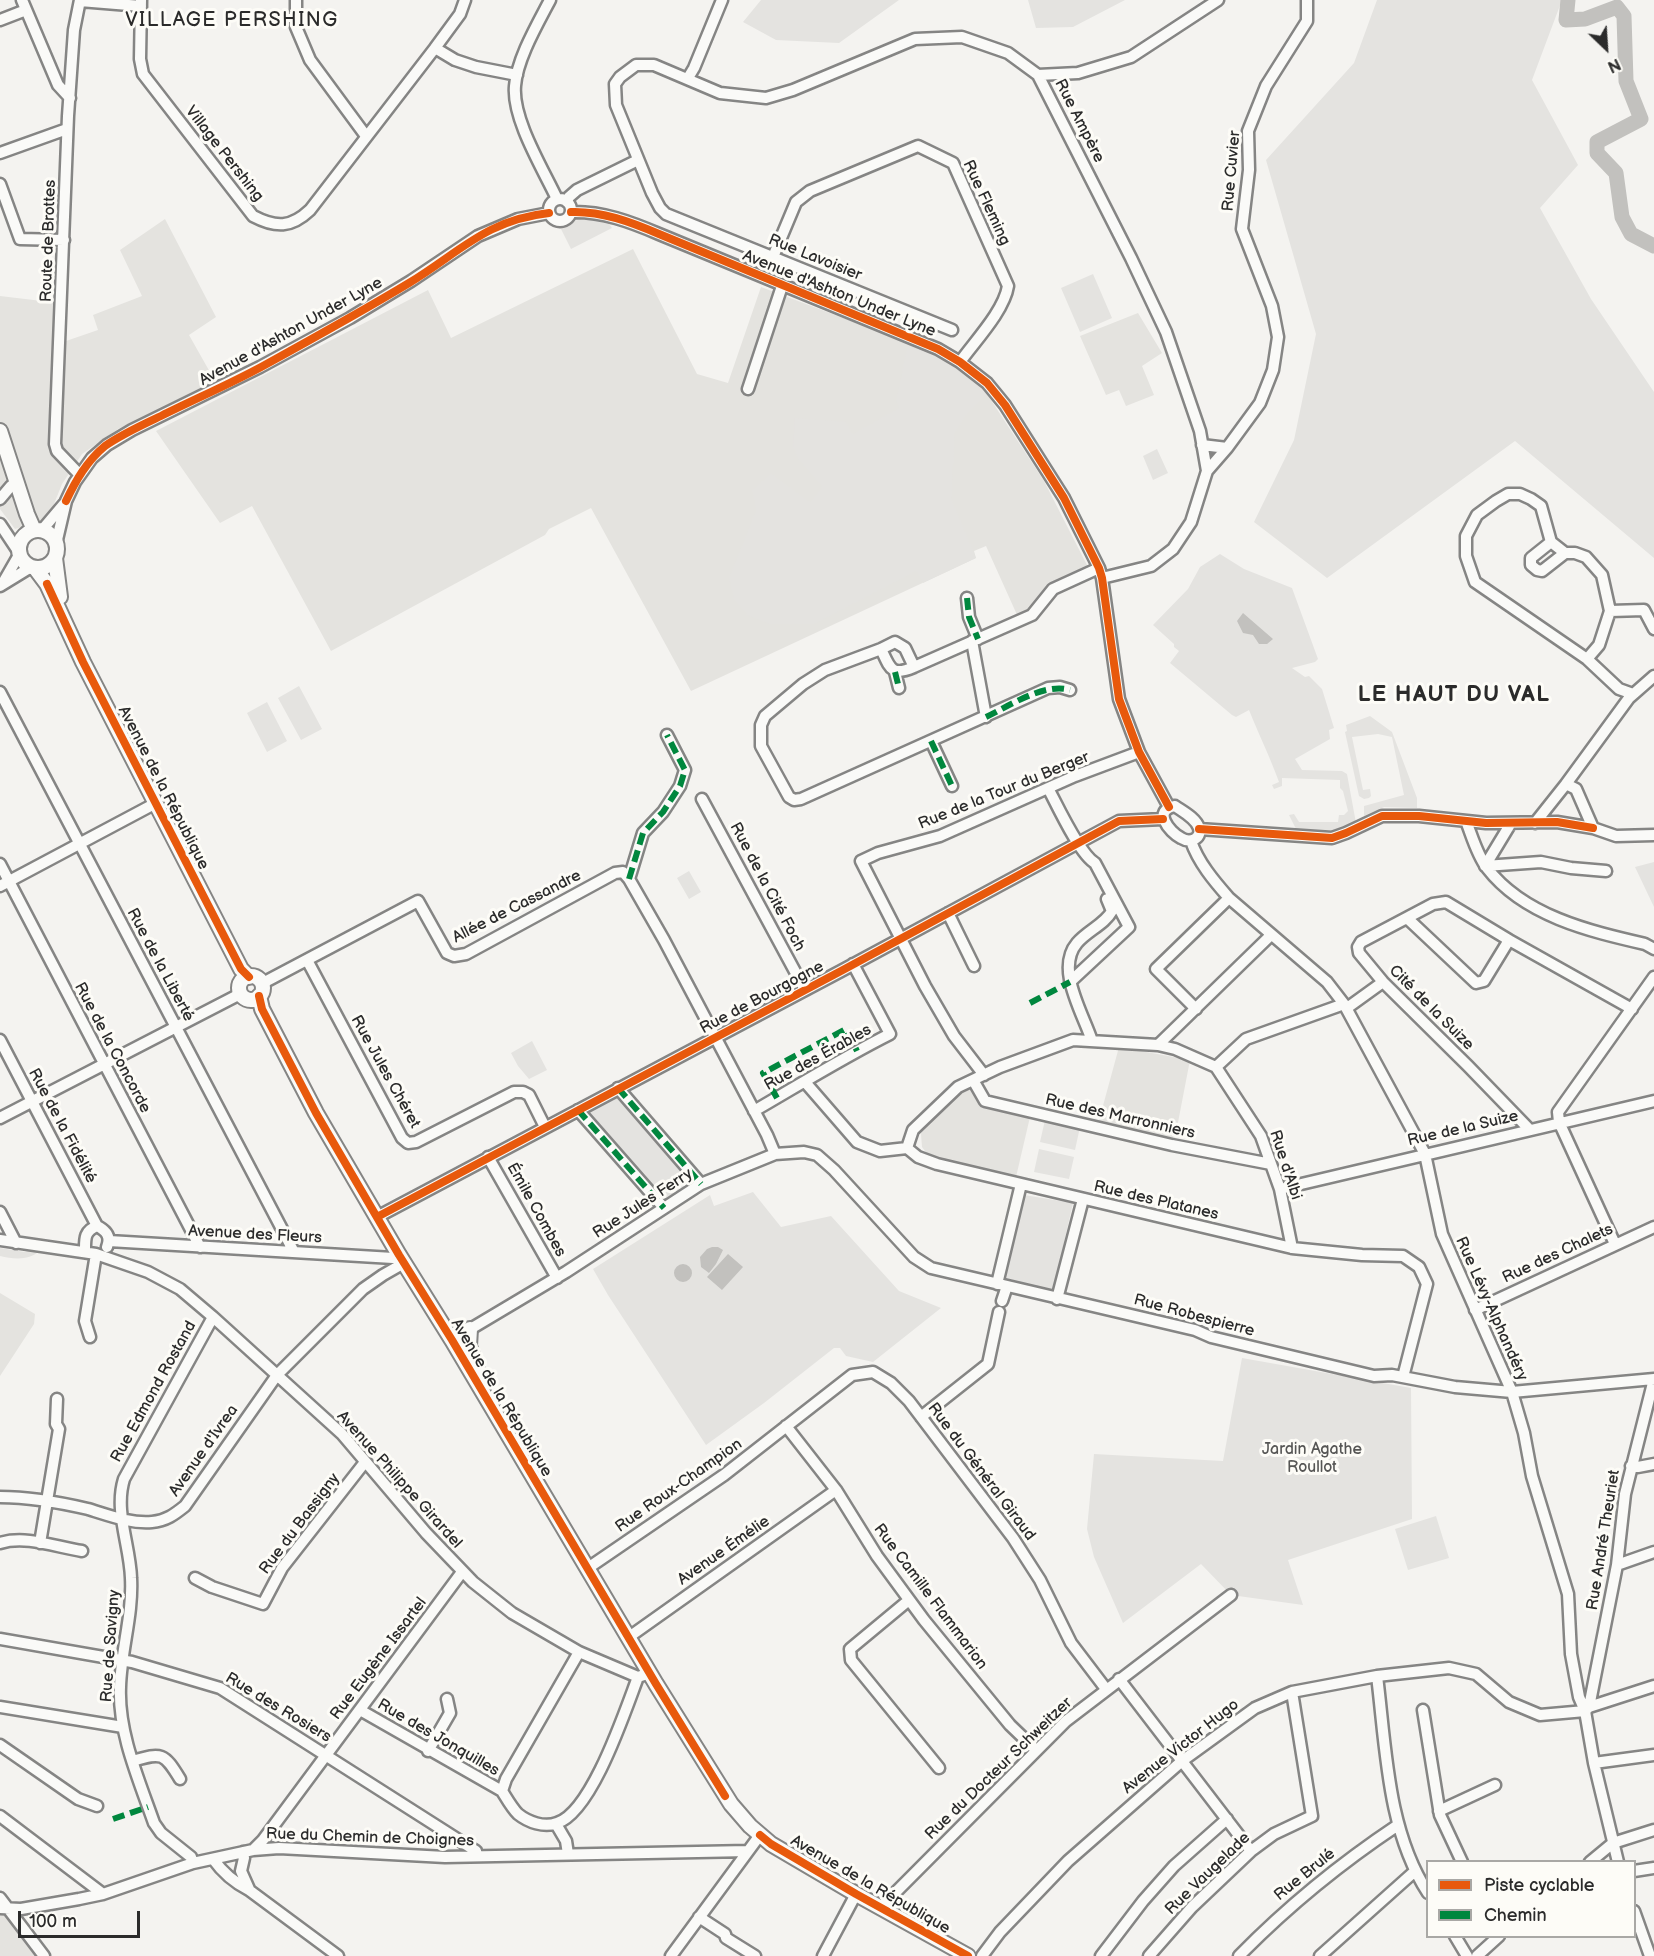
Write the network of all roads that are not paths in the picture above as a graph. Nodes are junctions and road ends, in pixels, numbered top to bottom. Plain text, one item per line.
1 (296, 0) edge
2 (465, 0) edge
3 (550, 0) edge
4 (722, 0) edge
5 (1218, 0) edge
6 (1307, 0) edge
7 (80, 1) edge
8 (141, 3) edge
9 (24, 5) edge
10 (0, 20) edge
11 (435, 48) junction
12 (517, 75) junction
13 (1038, 75) junction
14 (688, 78) junction
15 (70, 98) junction
16 (68, 129) junction
17 (366, 136) junction
18 (0, 153) edge
19 (638, 160) junction
20 (0, 184) edge
21 (565, 204) junction
22 (549, 213) junction
23 (666, 214) joint
24 (64, 240) junction
25 (773, 257) junction
26 (782, 286) junction
27 (952, 330) dead end
28 (960, 362) junction
29 (748, 389) dead end
30 (0, 431) edge
31 (1202, 445) junction
32 (1227, 448) junction
33 (0, 452) edge
34 (1207, 471) junction
35 (80, 475) junction
36 (11, 486) junction
37 (0, 499) edge
38 (66, 501) junction
39 (3, 528) edge
40 (27, 540) junction
41 (1551, 542) junction
42 (56, 551) junction
43 (1565, 553) junction
44 (33, 568) junction
45 (1100, 573) junction
46 (1, 585) edge
47 (967, 598) dead end
48 (1610, 610) junction
49 (64, 619) junction
50 (1654, 629) edge
51 (975, 640) junction
52 (881, 649) junction
53 (1587, 659) junction
54 (914, 667) junction
55 (895, 672) junction
56 (1654, 676) edge
57 (899, 688) dead end
58 (1070, 690) dead end
59 (0, 692) edge
60 (1633, 694) junction
61 (986, 717) junction
62 (667, 735) dead end
63 (931, 741) junction
64 (1139, 752) junction
65 (1566, 784) junction
66 (952, 786) dead end
67 (1048, 788) junction
68 (702, 799) dead end
69 (156, 803) junction
70 (1169, 807) junction
71 (1163, 819) junction
72 (1466, 821) junction
73 (1535, 822) junction
74 (1511, 823) junction
75 (1593, 828) junction
76 (1199, 829) junction
77 (1654, 835) edge
78 (1191, 841) junction
79 (1078, 843) junction
80 (79, 844) junction
81 (1090, 861) junction
82 (0, 864) edge
83 (1485, 866) junction
84 (1606, 871) dead end
85 (626, 876) junction
86 (4, 884) edge
87 (1229, 898) junction
88 (948, 913) junction
89 (1407, 918) junction
90 (1271, 935) junction
91 (901, 939) junction
92 (1509, 940) junction
93 (1654, 949) edge
94 (307, 960) junction
95 (853, 964) junction
96 (974, 966) dead end
97 (1654, 976) edge
98 (1070, 982) junction
99 (1383, 982) junction
100 (251, 988) junction
101 (805, 990) junction
102 (1345, 1006) junction
103 (1196, 1009) junction
104 (1632, 1009) junction
105 (175, 1027) junction
106 (715, 1038) junction
107 (0, 1040) edge
108 (1092, 1041) junction
109 (1158, 1045) junction
110 (104, 1064) junction
111 (1216, 1067) junction
112 (984, 1075) junction
113 (972, 1080) junction
114 (805, 1082) junction
115 (618, 1088) junction
116 (32, 1101) junction
117 (1654, 1101) edge
118 (578, 1110) junction
119 (754, 1111) junction
120 (0, 1118) edge
121 (1559, 1122) junction
122 (545, 1127) junction
123 (1529, 1129) junction
124 (908, 1148) junction
125 (775, 1154) junction
126 (1425, 1154) junction
127 (488, 1157) junction
128 (1271, 1164) junction
129 (701, 1184) junction
130 (1021, 1184) junction
131 (1280, 1188) junction
132 (1083, 1199) junction
133 (664, 1208) junction
134 (0, 1212) edge
135 (377, 1217) junction
136 (97, 1226) junction
137 (1654, 1227) edge
138 (0, 1240) edge
139 (109, 1241) junction
140 (16, 1244) junction
141 (1615, 1244) junction
142 (200, 1246) junction
143 (1292, 1248) junction
144 (85, 1251) junction
145 (294, 1252) junction
146 (100, 1255) junction
147 (401, 1259) junction
148 (557, 1278) junction
149 (1002, 1285) junction
150 (1057, 1299) junction
151 (1475, 1310) junction
152 (213, 1317) junction
153 (470, 1329) junction
154 (90, 1337) dead end
155 (452, 1340) junction
156 (277, 1375) junction
157 (1403, 1377) junction
158 (1654, 1379) edge
159 (482, 1391) junction
160 (1512, 1392) junction
161 (57, 1399) dead end
162 (921, 1418) junction
163 (786, 1426) junction
164 (365, 1462) junction
165 (1654, 1464) edge
166 (1631, 1466) junction
167 (836, 1490) junction
168 (0, 1497) edge
169 (47, 1500) junction
170 (121, 1518) junction
171 (0, 1543) edge
172 (40, 1543) junction
173 (82, 1551) dead end
174 (1654, 1552) edge
175 (1617, 1565) junction
176 (588, 1569) junction
177 (462, 1572) junction
178 (195, 1578) dead end
179 (1231, 1595) dead end
180 (909, 1600) junction
181 (629, 1637) junction
182 (0, 1639) edge
183 (579, 1652) junction
184 (123, 1661) junction
185 (644, 1674) junction
186 (1377, 1676) junction
187 (1119, 1679) junction
188 (1654, 1686) edge
189 (1106, 1689) junction
190 (1292, 1692) junction
191 (447, 1699) dead end
192 (0, 1707) edge
193 (1587, 1709) junction
194 (360, 1710) junction
195 (1423, 1710) dead end
196 (123, 1727) junction
197 (0, 1745) edge
198 (428, 1750) junction
199 (1036, 1750) junction
200 (326, 1754) junction
201 (1654, 1755) edge
202 (133, 1761) junction
203 (1182, 1761) junction
204 (1594, 1763) junction
205 (939, 1768) dead end
206 (180, 1779) dead end
207 (1495, 1785) dead end
208 (502, 1791) junction
209 (97, 1806) dead end
210 (1439, 1811) junction
211 (0, 1816) edge
212 (1227, 1819) junction
213 (556, 1824) junction
214 (1398, 1825) junction
215 (1654, 1830) edge
216 (760, 1835) junction
217 (1613, 1843) junction
218 (248, 1851) junction
219 (748, 1851) junction
220 (1251, 1851) junction
221 (568, 1854) junction
222 (477, 1856) junction
223 (213, 1859) junction
224 (1461, 1860) edge
225 (1592, 1860) edge
226 (1617, 1860) edge
227 (193, 1863) junction
228 (1654, 1868) edge
229 (241, 1871) junction
230 (1636, 1871) edge
231 (1414, 1872) junction
232 (230, 1878) junction
233 (249, 1890) junction
234 (1426, 1890) edge
235 (103, 1894) junction
236 (855, 1894) junction
237 (0, 1898) edge
238 (881, 1907) junction
239 (4, 1908) edge
240 (1636, 1914) edge
241 (699, 1917) junction
242 (1456, 1938) edge
243 (1497, 1938) edge
244 (44, 1956) edge
245 (338, 1956) edge
246 (671, 1956) edge
247 (754, 1956) edge
248 (823, 1956) edge
249 (968, 1956) edge
250 (982, 1956) edge
251 (1101, 1956) edge
252 (1149, 1956) edge
253 (1239, 1956) edge
254 (1320, 1956) edge
255 (1467, 1956) edge
256 (1477, 1956) edge
257 (1650, 1956) edge

1 - 17 street
2 - 11 street, Village Pershing
3 - 12 street
4 - 14 street
5 - 13 street
6 - 32 street, Rue Cuvier
7 - 8 street
7 - 15 street, Route de Brottes
8 - 17 street, Village Pershing
9 - 10 street
9 - 15 street
11 - 12 street
11 - 17 street, Village Pershing
12 - 21 street
13 - 14 street, Rue Ampère
13 - 31 street, Rue Ampère
14 - 19 street, Rue Ampère
15 - 16 street, Route de Brottes
16 - 18 street
16 - 24 street, Route de Brottes
19 - 21 street
19 - 23 street, Rue Ampère
20 - 24 street
21 - 22 street
21 - 22 street
21 - 26 street, Avenue d'Ashton Under Lyne
22 - 35 street, Avenue d'Ashton Under Lyne
23 - 25 street, Rue Lavoisier
24 - 35 street, Route de Brottes
25 - 27 street, Rue Lavoisier
25 - 28 street, Rue Fleming
26 - 28 street, Avenue d'Ashton Under Lyne
26 - 29 street
28 - 45 street, Avenue d'Ashton Under Lyne
30 - 40 main road
31 - 32 street
31 - 34 street, Rue Ampère
32 - 34 street, Rue Cuvier
33 - 36 main road
34 - 45 street, Rue Ampère
35 - 38 street, Avenue d'Ashton Under Lyne
36 - 37 street
36 - 40 main road
38 - 40 street, Avenue d'Ashton Under Lyne
38 - 42 street, Avenue d'Ashton Under Lyne
39 - 40 street
40 - 42 main road
40 - 44 main road
40 - 46 street, Avenue d'Ashton Under Lyne
41 - 43 street
41 - 43 street
41 - 53 street
42 - 44 main road
42 - 49 main road, Avenue de la République
43 - 48 street
44 - 46 street
44 - 49 main road, Avenue de la République
45 - 51 street, Rue Ampère
45 - 64 street
47 - 51 street
48 - 50 street
48 - 53 street
49 - 69 main road, Avenue de la République
51 - 54 street, Rue Ampère
51 - 61 street
52 - 54 street
52 - 55 street
52 - 63 street
53 - 60 street
54 - 55 street, Rue Ampère
55 - 57 street
56 - 60 street
58 - 61 street
59 - 80 street, Rue de la Liberté
60 - 65 street
61 - 63 street
62 - 85 street
63 - 66 street
64 - 67 street, Rue de la Tour du Berger
64 - 70 street
65 - 73 street
65 - 75 street
67 - 79 street
67 - 91 street, Rue de la Tour du Berger
68 - 101 street, Rue de la Cité Foch
69 - 80 street
69 - 100 main road, Avenue de la République
70 - 71 street
70 - 76 street
71 - 78 street
71 - 79 street, Rue de Bourgogne
72 - 74 street
72 - 76 street
72 - 83 street
73 - 74 street
73 - 75 street
74 - 83 street
75 - 77 street
76 - 78 street
78 - 87 street, Rue Lévy-Alphandéry
79 - 81 street
79 - 88 street, Rue de Bourgogne
80 - 86 street
80 - 105 street, Rue de la Liberté
81 - 98 street
81 - 98 street
82 - 86 street, Rue de la Concorde
83 - 84 street
83 - 93 street
85 - 94 street, Allée de Cassandre
85 - 106 street
86 - 110 street, Rue de la Concorde
87 - 90 street, Rue Lévy-Alphandéry
87 - 103 street
88 - 91 street, Rue de Bourgogne
88 - 96 street
89 - 92 street, Cité de la Suize
89 - 92 street
89 - 99 street, Cité de la Suize
90 - 102 street, Rue Lévy-Alphandéry
90 - 103 street
91 - 95 street, Rue de Bourgogne
91 - 112 street, Rue de la Tour du Berger
92 - 104 street, Cité de la Suize
94 - 100 street
94 - 122 street, Rue Jules Chéret
95 - 101 street, Rue de Bourgogne
95 - 114 street, Rue des Érables
97 - 104 street
98 - 108 street
99 - 102 street
99 - 123 street, Cité de la Suize
100 - 105 street
100 - 135 main road, Avenue de la République
101 - 106 street, Rue de Bourgogne
102 - 111 street
102 - 126 street, Rue Lévy-Alphandéry
103 - 109 street
104 - 121 street
105 - 110 street
105 - 145 street, Rue de la Liberté
106 - 115 street, Rue de Bourgogne
106 - 119 street
107 - 116 street, Rue de la Fidélité
108 - 109 street
108 - 112 street
109 - 111 street
110 - 116 street
110 - 142 street, Rue de la Concorde
111 - 128 street, Rue d'Albi
112 - 113 street
113 - 124 street
113 - 128 street, Rue des Marronniers
114 - 119 street, Rue des Érables
114 - 124 street
115 - 118 street, Rue de Bourgogne
115 - 129 street
116 - 120 street
116 - 136 street, Rue de la Fidélité
117 - 121 street, Rue de la Suize
118 - 122 street, Rue de Bourgogne
118 - 133 street
119 - 125 street
121 - 123 street, Rue de la Suize
121 - 141 street
122 - 127 street, Rue de Bourgogne
123 - 126 street, Rue de la Suize
124 - 130 street, Rue des Platanes
125 - 129 street, Rue Jules Ferry
125 - 149 street, Rue Robespierre
126 - 131 street, Rue de la Suize
126 - 151 street, Rue Lévy-Alphandéry
127 - 135 street, Rue de Bourgogne
127 - 148 street, Émile Combes
128 - 131 street, Rue d'Albi
129 - 133 street, Rue Jules Ferry
130 - 132 street, Rue des Platanes
130 - 149 street
131 - 143 street, Rue d'Albi
132 - 143 street, Rue des Platanes
132 - 150 street
133 - 148 street, Rue Jules Ferry
134 - 140 street
135 - 147 main road, Avenue de la République
136 - 139 street
136 - 144 street
137 - 141 street, Rue des Chalets
138 - 140 street, Avenue Philippe Girardel
139 - 142 street, Avenue des Fleurs
139 - 146 street
140 - 144 street, Avenue Philippe Girardel
141 - 151 street, Rue des Chalets
142 - 145 street, Avenue des Fleurs
143 - 157 street, Rue des Platanes
144 - 146 street, Avenue Philippe Girardel
145 - 147 street, Avenue des Fleurs
146 - 152 street, Avenue Philippe Girardel
146 - 154 street
147 - 155 main road, Avenue de la République
147 - 156 street, Avenue d'Ivrea
148 - 153 street, Rue Jules Ferry
149 - 150 street, Rue Robespierre
149 - 162 street
150 - 157 street, Rue Robespierre
151 - 160 street, Rue Lévy-Alphandéry
152 - 156 street, Avenue Philippe Girardel
152 - 170 street, Rue Edmond Rostand
153 - 155 street, Rue Jules Ferry
153 - 159 main road
155 - 159 main road, Avenue de la République
156 - 164 street, Avenue Philippe Girardel
156 - 170 street, Avenue d'Ivrea
157 - 160 street, Rue Robespierre
158 - 160 street, Rue Robespierre
158 - 166 street, Rue André Theuriet
159 - 176 main road, Avenue de la République
160 - 193 street, Rue Lévy-Alphandéry
161 - 169 street
162 - 163 street, Rue du Général Giraud
162 - 189 street, Rue du Général Giraud
163 - 167 street, Rue Camille Flammarion
163 - 176 street, Rue Roux-Champion
164 - 177 street, Avenue Philippe Girardel
164 - 178 street, Rue du Bassigny
165 - 166 street
166 - 175 street, Rue André Theuriet
167 - 180 street, Rue Camille Flammarion
167 - 181 street, Avenue Émélie
168 - 169 street, Avenue d'Ivrea
169 - 170 street, Avenue d'Ivrea
169 - 172 street
170 - 184 street, Rue de Savigny
171 - 172 street
172 - 173 street
174 - 175 street
175 - 193 street, Rue André Theuriet
176 - 181 main road, Avenue de la République
177 - 183 street, Avenue Philippe Girardel
177 - 194 street, Rue Eugène Issartel
179 - 187 street, Rue du Docteur Schweitzer
180 - 199 street, Rue Camille Flammarion
180 - 205 street
181 - 185 main road, Avenue de la République
182 - 184 street, Rue des Rosiers
183 - 185 street, Avenue Philippe Girardel
183 - 208 street
184 - 196 street, Rue de Savigny
184 - 200 street, Rue des Rosiers
185 - 213 street
185 - 216 main road, Avenue de la République
186 - 190 street, Avenue Victor Hugo
186 - 193 street, Avenue Victor Hugo
186 - 214 street
187 - 189 street, Rue du Docteur Schweitzer
187 - 203 street
188 - 193 street, Avenue Victor Hugo
189 - 199 street, Rue du Docteur Schweitzer
190 - 203 street, Avenue Victor Hugo
190 - 220 street, Rue Vaugelade
191 - 198 street
192 - 196 street
193 - 204 street, Rue Lévy-Alphandéry
194 - 198 street, Rue des Jonquilles
194 - 200 street, Rue Eugène Issartel
195 - 210 street
196 - 202 street, Rue de Savigny
197 - 209 street
198 - 208 street, Rue des Jonquilles
199 - 238 street, Rue du Docteur Schweitzer
200 - 218 street, Rue Eugène Issartel
200 - 222 street, Rue des Rosiers
201 - 204 street
202 - 206 street
202 - 227 street, Rue de Savigny
203 - 212 street
203 - 250 street, Avenue Victor Hugo
204 - 217 street, Rue Lévy-Alphandéry
207 - 210 street
208 - 213 street
210 - 224 street
211 - 235 street
212 - 220 street
212 - 251 street
213 - 221 street
214 - 231 street
214 - 253 street, Rue Brulé
215 - 217 street
216 - 219 street
216 - 236 main road, Avenue de la République
217 - 225 street
217 - 226 street, Rue Lévy-Alphandéry
218 - 222 street, Rue du Chemin de Choignes
218 - 223 street, Rue du Chemin de Choignes
218 - 229 street
219 - 221 street, Rue du Chemin de Choignes
219 - 241 street
220 - 252 street, Rue Vaugelade
221 - 222 street, Rue du Chemin de Choignes
223 - 227 street, Rue du Chemin de Choignes
223 - 232 street
227 - 235 street, Rue du Chemin de Choignes
228 - 230 street
229 - 232 street
229 - 233 street
231 - 234 street
231 - 254 street
232 - 233 street
233 - 245 street
235 - 239 street, Rue du Chemin de Choignes
236 - 238 main road, Avenue de la République
236 - 248 street
237 - 239 street
238 - 249 main road, Avenue de la République
239 - 244 street
240 - 257 street
241 - 246 street
241 - 247 street
242 - 255 street
243 - 256 street

